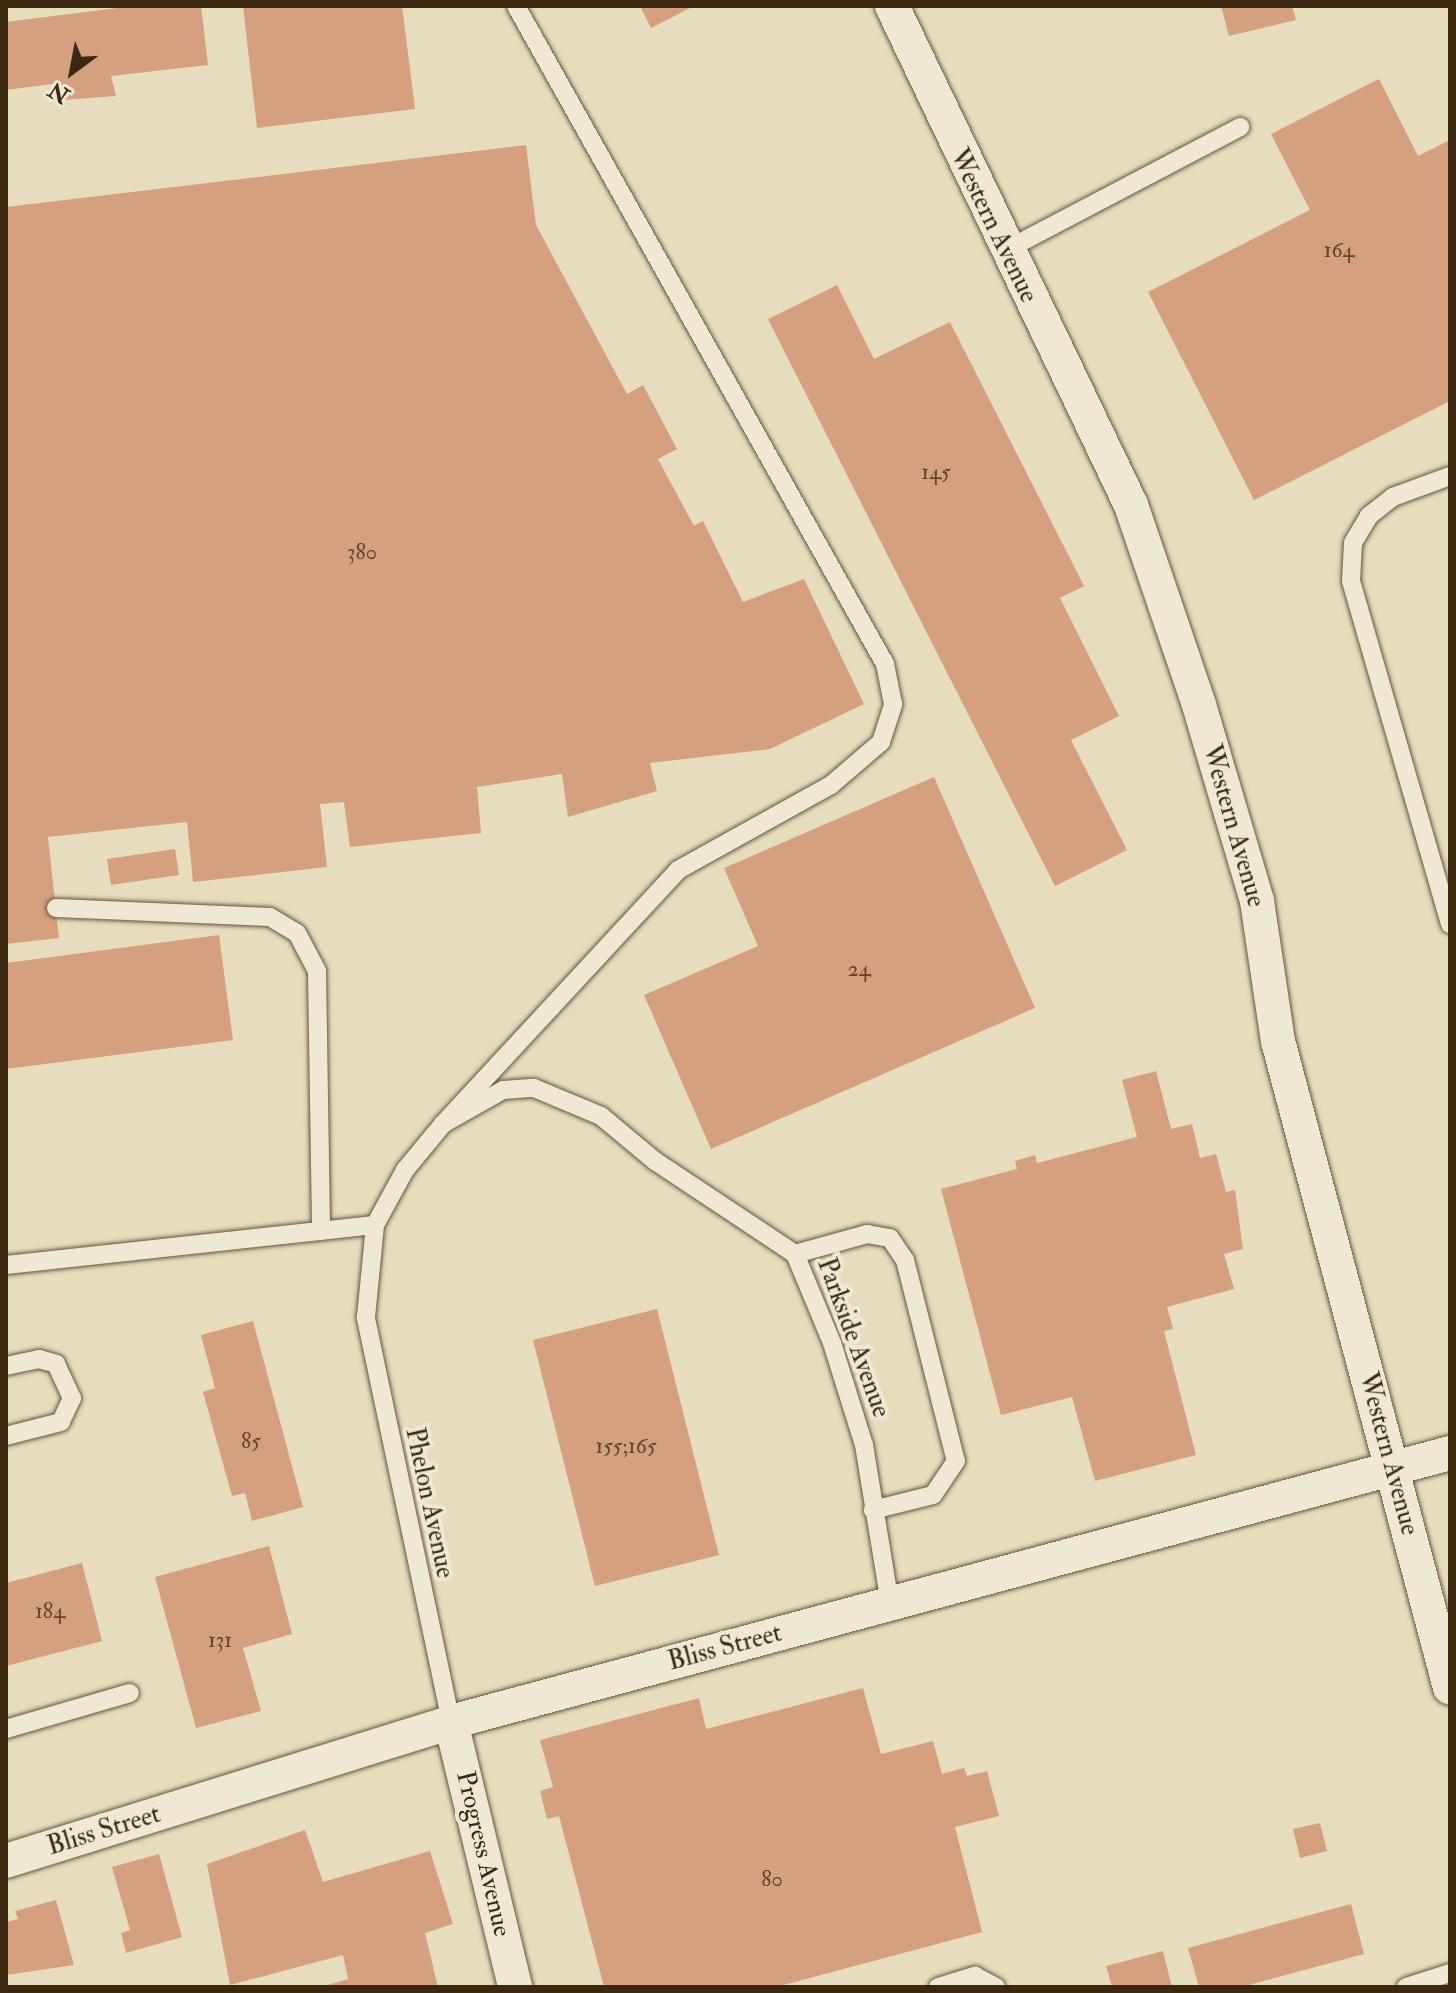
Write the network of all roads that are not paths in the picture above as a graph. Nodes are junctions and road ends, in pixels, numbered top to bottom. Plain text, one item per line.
1 (516, 6) edge
2 (892, 6) edge
3 (1240, 127) dead end
4 (1004, 251) junction
5 (1450, 476) edge
6 (56, 908) dead end
7 (1450, 924) edge
8 (443, 1124) junction
9 (375, 1225) junction
10 (321, 1231) junction
11 (795, 1254) junction
12 (6, 1265) edge
13 (6, 1366) edge
14 (6, 1436) edge
15 (1450, 1453) edge
16 (1392, 1470) junction
17 (873, 1510) junction
18 (890, 1604) junction
19 (1450, 1688) edge
20 (130, 1693) dead end
21 (451, 1722) junction
22 (6, 1729) edge
23 (6, 1861) edge
24 (1450, 1973) edge
25 (515, 1987) edge
26 (938, 1987) edge
27 (996, 1987) edge
28 (1406, 1987) edge

1 - 8 lane
2 - 4 street, Western Avenue
3 - 4 lane
4 - 16 street, Western Avenue
5 - 7 lane
6 - 10 lane
8 - 9 lane
8 - 11 lane, Parkside Avenue
9 - 10 lane
9 - 21 lane, Phelon Avenue
10 - 12 lane
11 - 17 lane, Parkside Avenue
11 - 17 lane
13 - 14 lane
15 - 16 street, Bliss Street
16 - 18 street, Bliss Street
16 - 19 street, Western Avenue
17 - 18 lane, Parkside Avenue
18 - 21 street, Bliss Street
20 - 22 lane
21 - 23 street, Bliss Street
21 - 25 street, Progress Avenue
24 - 28 lane
26 - 27 lane

